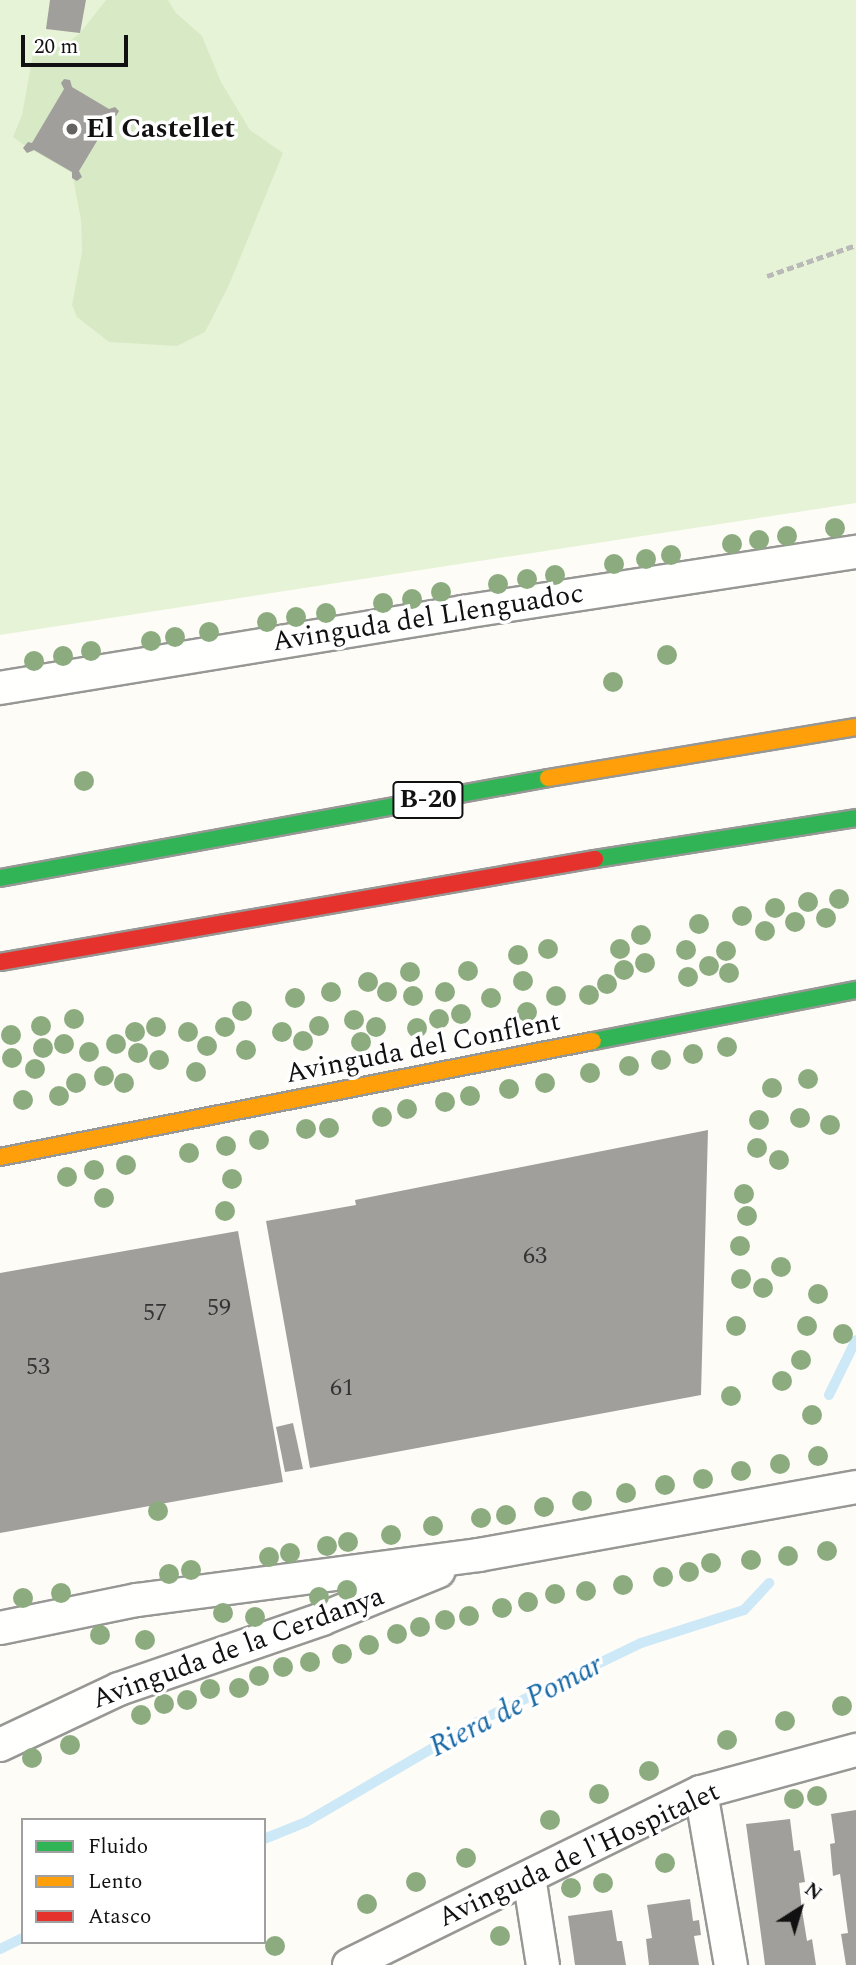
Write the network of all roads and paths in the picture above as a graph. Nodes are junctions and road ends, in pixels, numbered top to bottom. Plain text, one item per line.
1 (856, 245) edge
2 (767, 276) dead end
3 (856, 552) edge
4 (0, 688) edge
5 (856, 727) edge
6 (856, 818) edge
7 (0, 878) edge
8 (0, 962) edge
9 (856, 990) edge
10 (0, 1157) edge
11 (856, 1487) edge
12 (479, 1555) junction
13 (0, 1628) edge
14 (0, 1745) edge
15 (856, 1750) edge
16 (701, 1792) junction
17 (529, 1877) junction
18 (350, 1965) edge
19 (543, 1965) edge
20 (731, 1965) edge

1 - 2 path
3 - 4 street, Avinguda del Llenguadoc
5 - 7 main road, B-20
6 - 8 main road
9 - 10 main road, Avinguda del Conflent
11 - 12 street, Avinguda de la Cerdanya
12 - 13 street, Avinguda de la Cerdanya
12 - 14 street, Avinguda de la Cerdanya
15 - 16 street, Avinguda de l'Hospitalet
16 - 17 street, Avinguda de l'Hospitalet
16 - 20 street
17 - 18 street, Avinguda de l'Hospitalet
17 - 19 street

